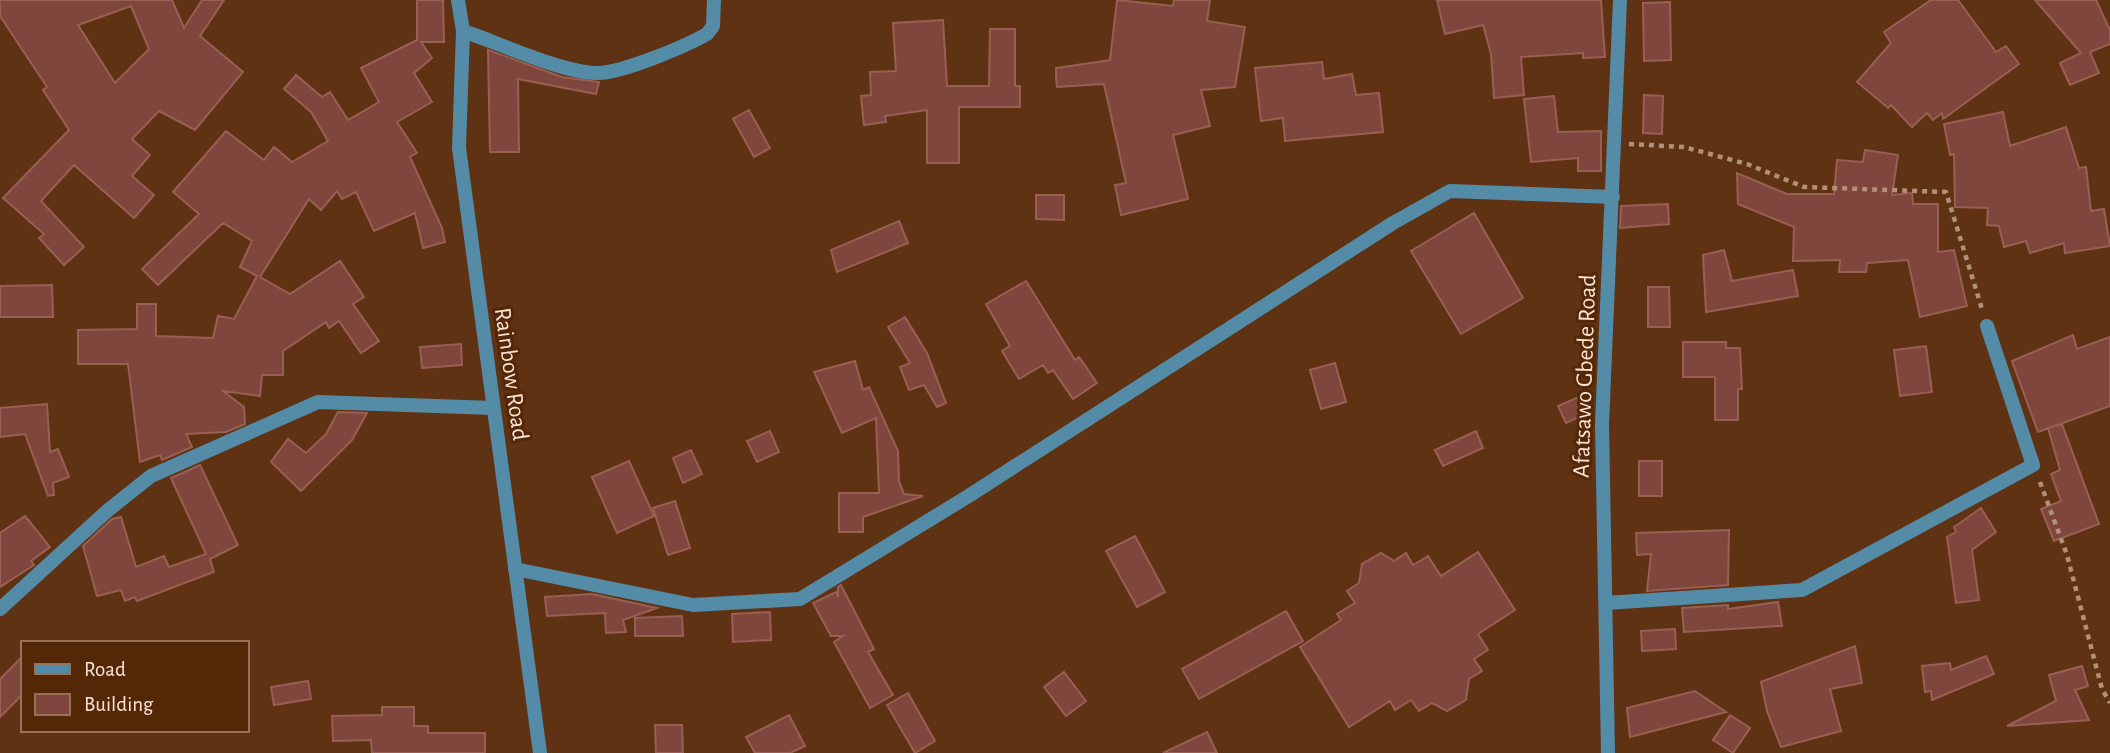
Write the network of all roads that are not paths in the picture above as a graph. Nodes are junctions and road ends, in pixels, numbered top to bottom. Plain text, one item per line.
1 (458, 0) edge
2 (715, 0) edge
3 (1620, 0) edge
4 (463, 31) junction
5 (1613, 197) junction
6 (1987, 326) road end
7 (494, 408) junction
8 (515, 569) junction
9 (1606, 603) junction
10 (0, 609) edge
11 (540, 753) edge
12 (1608, 753) edge

1 - 4 street, Rainbow Road
2 - 4 street
3 - 5 street, Afatsawo Gbede Road
4 - 7 street, Rainbow Road
5 - 8 street
5 - 9 street, Afatsawo Gbede Road
6 - 9 street
7 - 8 street, Rainbow Road
7 - 10 street
8 - 11 street, Rainbow Road
9 - 12 street, Afatsawo Gbede Road

